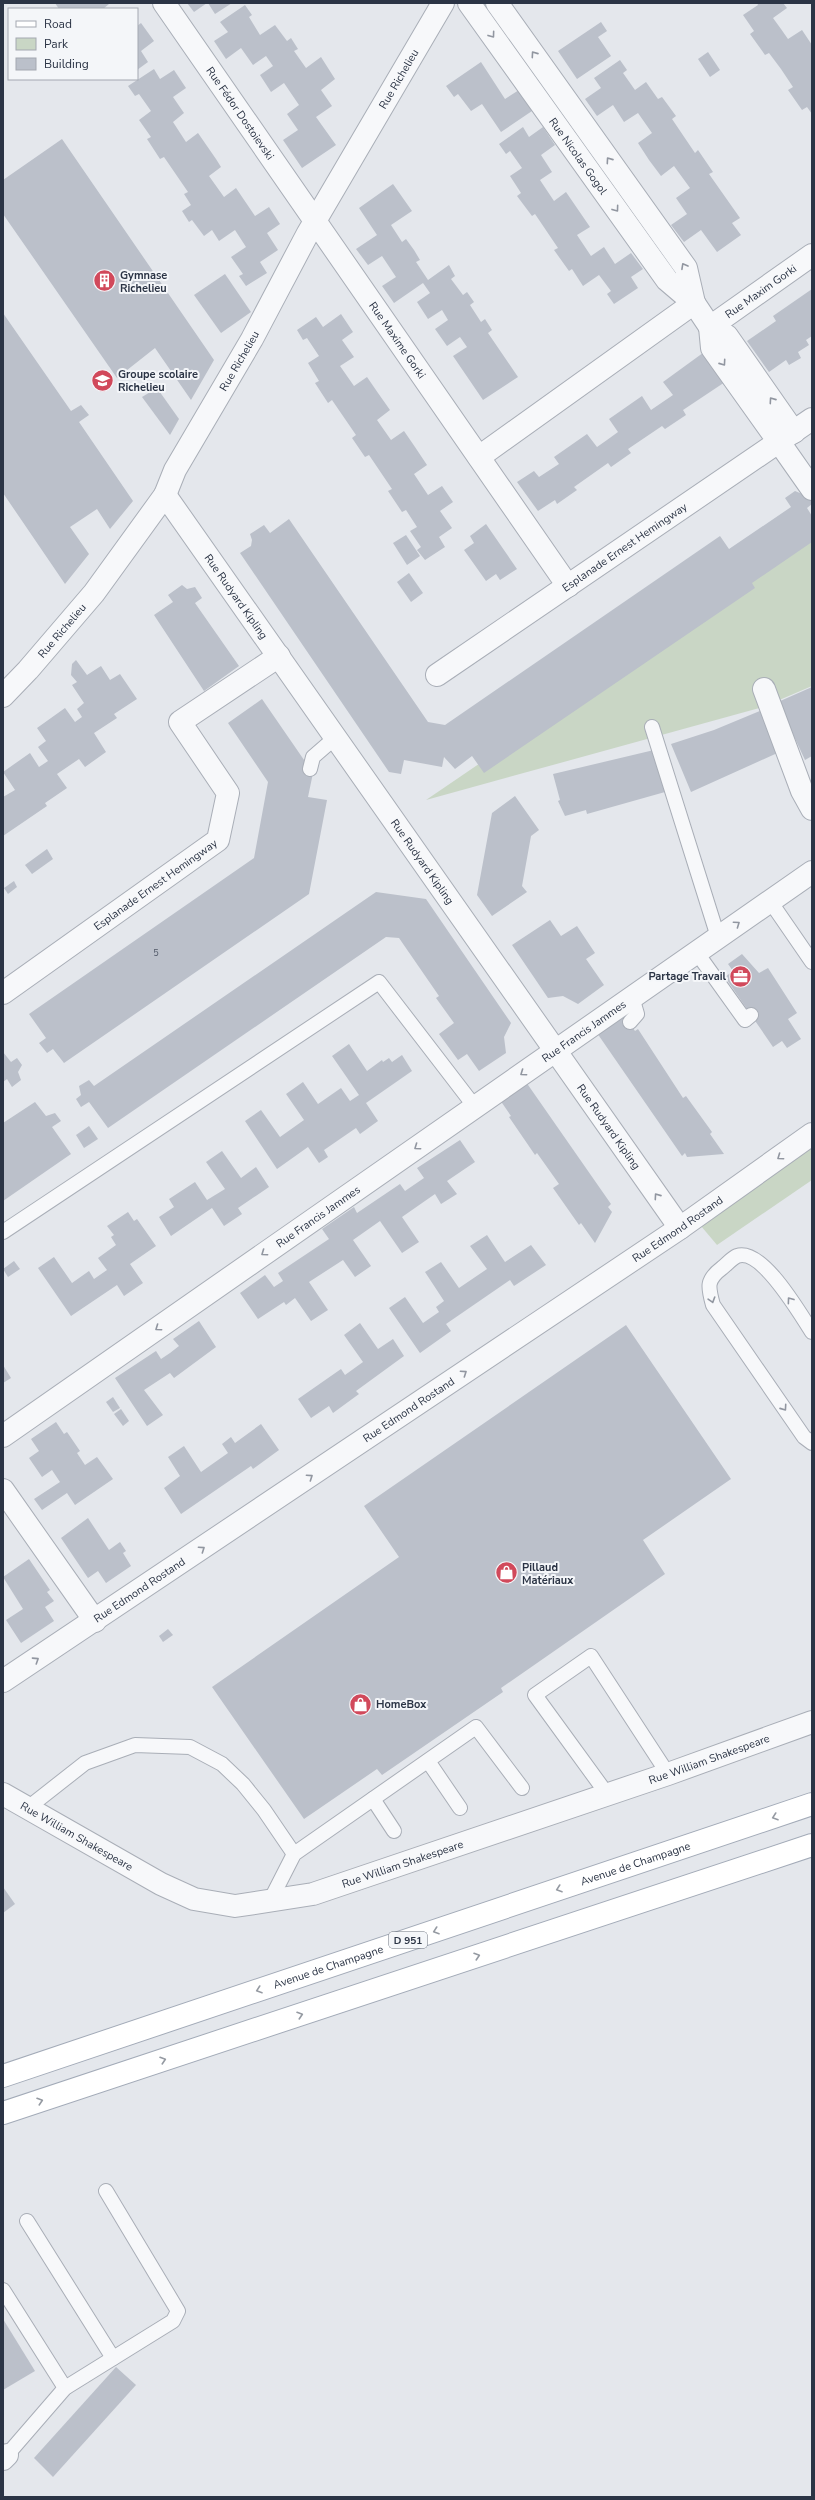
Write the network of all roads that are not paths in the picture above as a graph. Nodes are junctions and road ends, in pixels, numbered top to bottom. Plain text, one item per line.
1 (164, 3) edge
2 (443, 3) edge
3 (469, 3) edge
4 (498, 3) edge
5 (316, 223) junction
6 (812, 255) edge
7 (694, 303) junction
8 (710, 327) junction
9 (812, 419) edge
10 (786, 437) junction
11 (479, 457) junction
12 (812, 489) edge
13 (165, 495) junction
14 (568, 586) junction
15 (279, 656) junction
16 (437, 676) dead end
17 (764, 689) dead end
18 (3, 696) edge
19 (652, 727) dead end
20 (336, 737) junction
21 (310, 769) dead end
22 (812, 809) edge
23 (812, 872) edge
24 (770, 901) junction
25 (718, 937) junction
26 (696, 952) junction
27 (812, 962) edge
28 (3, 993) edge
29 (632, 997) junction
30 (751, 1015) dead end
31 (630, 1022) dead end
32 (555, 1050) junction
33 (475, 1107) junction
34 (812, 1134) edge
35 (680, 1228) junction
36 (3, 1232) edge
37 (812, 1332) edge
38 (3, 1436) edge
39 (812, 1443) edge
40 (3, 1490) edge
41 (95, 1621) junction
42 (3, 1681) edge
43 (812, 1722) edge
44 (428, 1761) junction
45 (668, 1774) junction
46 (522, 1788) dead end
47 (3, 1794) edge
48 (607, 1794) junction
49 (373, 1799) junction
50 (812, 1804) edge
51 (29, 1807) junction
52 (460, 1808) dead end
53 (394, 1831) dead end
54 (812, 1845) edge
55 (294, 1854) junction
56 (270, 1900) junction
57 (3, 2076) edge
58 (3, 2113) edge
59 (106, 2191) dead end
60 (27, 2221) dead end
61 (3, 2290) edge
62 (113, 2358) junction
63 (65, 2388) junction
64 (5, 2457) edge

1 - 5 street, Rue Fédor Dostoievski
2 - 5 street, Rue Richelieu
3 -> 7 street, Rue Nicolas Gogol
7 -> 4 street, Rue Nicolas Gogol
5 - 11 street, Rue Maxime Gorki
5 - 13 street, Rue Richelieu
6 - 8 street, Rue Maxim Gorki
7 - 8 street, Rue Nicolas Gogol
7 - 11 street
8 - 10 street, Rue Nicolas Gogol
9 - 10 street, Esplanade Ernest Hemingway
10 - 12 street, Rue Nicolas Gogol
10 - 14 street, Esplanade Ernest Hemingway
11 - 14 street, Rue Maxime Gorki
13 - 15 street, Rue Rudyard Kipling
13 - 18 street, Rue Richelieu
14 - 16 street, Esplanade Ernest Hemingway
15 - 20 street, Rue Rudyard Kipling
15 - 28 street, Esplanade Ernest Hemingway
17 - 22 street
19 - 25 lane
20 - 21 lane
20 - 32 street, Rue Rudyard Kipling
23 - 24 street, Rue Francis Jammes
25 -> 24 street, Rue Francis Jammes
24 - 27 lane
25 - 26 street, Rue Francis Jammes
26 - 29 street, Rue Francis Jammes
26 - 30 lane
29 - 31 lane, Rue Francis Jammes
29 - 32 street, Rue Francis Jammes
32 -> 33 street, Rue Francis Jammes
35 -> 32 street, Rue Rudyard Kipling
33 - 36 lane
33 -> 38 street, Rue Francis Jammes
34 -> 35 street, Rue Edmond Rostand
41 -> 35 street, Rue Edmond Rostand
37 -> 39 lane
40 - 41 street
42 -> 41 street, Rue Edmond Rostand
43 - 45 street, Rue William Shakespeare
44 - 46 lane
44 - 49 lane
44 - 52 lane
45 - 48 street, Rue William Shakespeare
45 - 48 lane
47 - 51 street, Rue William Shakespeare
48 - 56 street, Rue William Shakespeare
49 - 53 lane
49 - 55 lane
50 -> 57 main road, Avenue de Champagne / D 951
51 - 55 lane
51 - 56 street, Rue William Shakespeare
58 -> 54 main road
55 - 56 lane
59 - 62 lane
60 - 62 lane
61 - 63 lane
62 - 63 lane
63 - 64 lane

